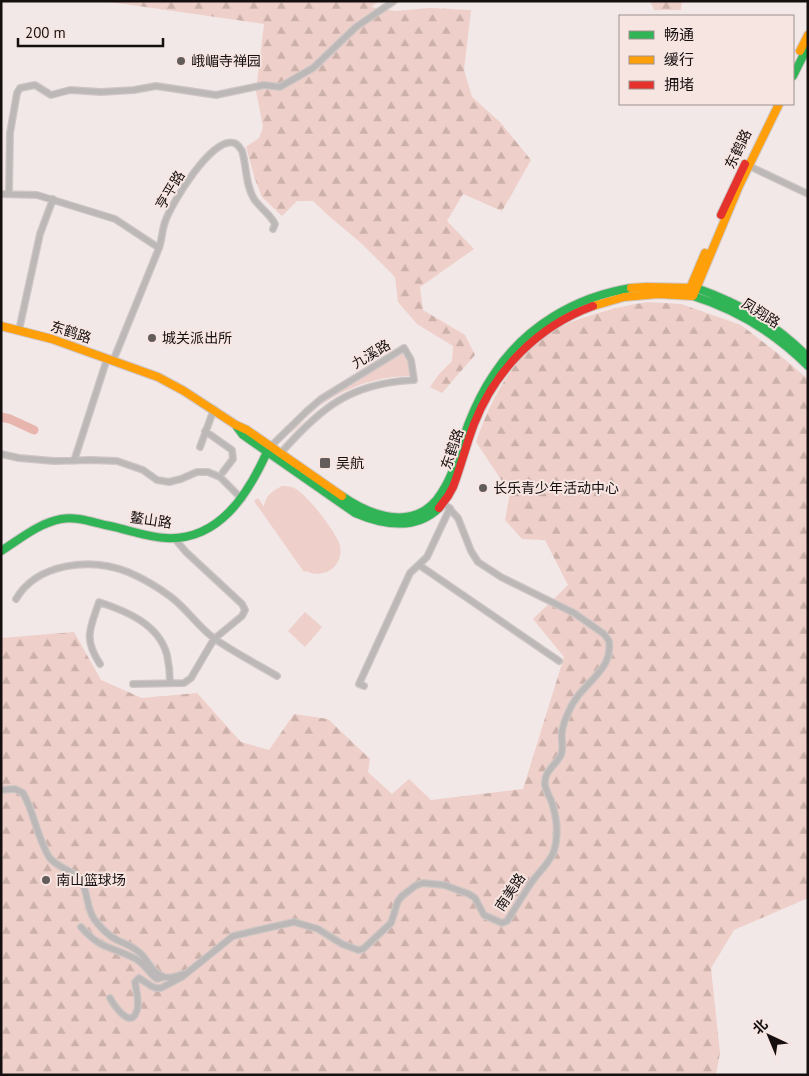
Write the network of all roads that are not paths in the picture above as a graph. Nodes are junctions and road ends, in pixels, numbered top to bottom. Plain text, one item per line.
1 (394, 1) edge
2 (808, 35) edge
3 (808, 46) edge
4 (794, 62) edge
5 (794, 74) edge
6 (774, 105) edge
7 (778, 105) edge
8 (747, 165) junction
9 (9, 193) junction
10 (1, 194) edge
11 (808, 194) edge
12 (53, 199) junction
13 (273, 229) dead end
14 (159, 248) junction
15 (691, 292) junction
16 (1, 326) edge
17 (19, 330) junction
18 (808, 357) edge
19 (110, 360) junction
20 (808, 366) edge
21 (214, 409) junction
22 (205, 431) junction
23 (200, 447) dead end
24 (269, 450) junction
25 (1, 454) edge
26 (280, 454) junction
27 (74, 461) junction
28 (223, 472) dead end
29 (242, 499) junction
30 (447, 505) junction
31 (174, 538) junction
32 (1, 551) edge
33 (419, 565) junction
34 (16, 599) dead end
35 (214, 639) junction
36 (560, 661) dead end
37 (100, 664) dead end
38 (277, 676) dead end
39 (170, 683) junction
40 (133, 684) dead end
41 (364, 686) dead end
42 (1, 790) edge
43 (81, 927) dead end
44 (189, 971) junction
45 (164, 977) junction
46 (110, 998) dead end

1 - 9 street
2 - 4 main road
3 - 5 main road
6 - 8 main road, 东鹤路
7 - 8 main road, 东鹤路
8 - 11 street
8 - 15 main road, 东鹤路
9 - 10 street
9 - 12 street
12 - 14 street
12 - 17 street
13 - 14 street, 亨平路
14 - 19 street, 亨平路
15 - 18 main road, 凤翔路
15 - 20 main road, 凤翔路
15 - 26 main road, 东鹤路
15 - 30 main road, 东鹤路
16 - 17 main road, 东鹤路
17 - 19 main road, 东鹤路
19 - 21 main road, 东鹤路
19 - 27 street, 亨平路
21 - 22 street
21 - 24 main road, 东鹤路
22 - 23 street
22 - 28 street
24 - 26 main road, 东鹤路
24 - 26 street, 九溪路
24 - 29 main road, 鳌山路
24 - 30 main road, 东鹤路
25 - 27 street
27 - 29 street
29 - 31 main road, 鳌山路
30 - 33 street
30 - 44 street, 南美路
31 - 32 main road, 鳌山路
31 - 35 street
33 - 36 street
33 - 41 street
34 - 35 street
35 - 38 street
35 - 39 street
37 - 39 street
39 - 40 street
42 - 45 street
43 - 45 street
44 - 45 street
44 - 46 street, 南美路

